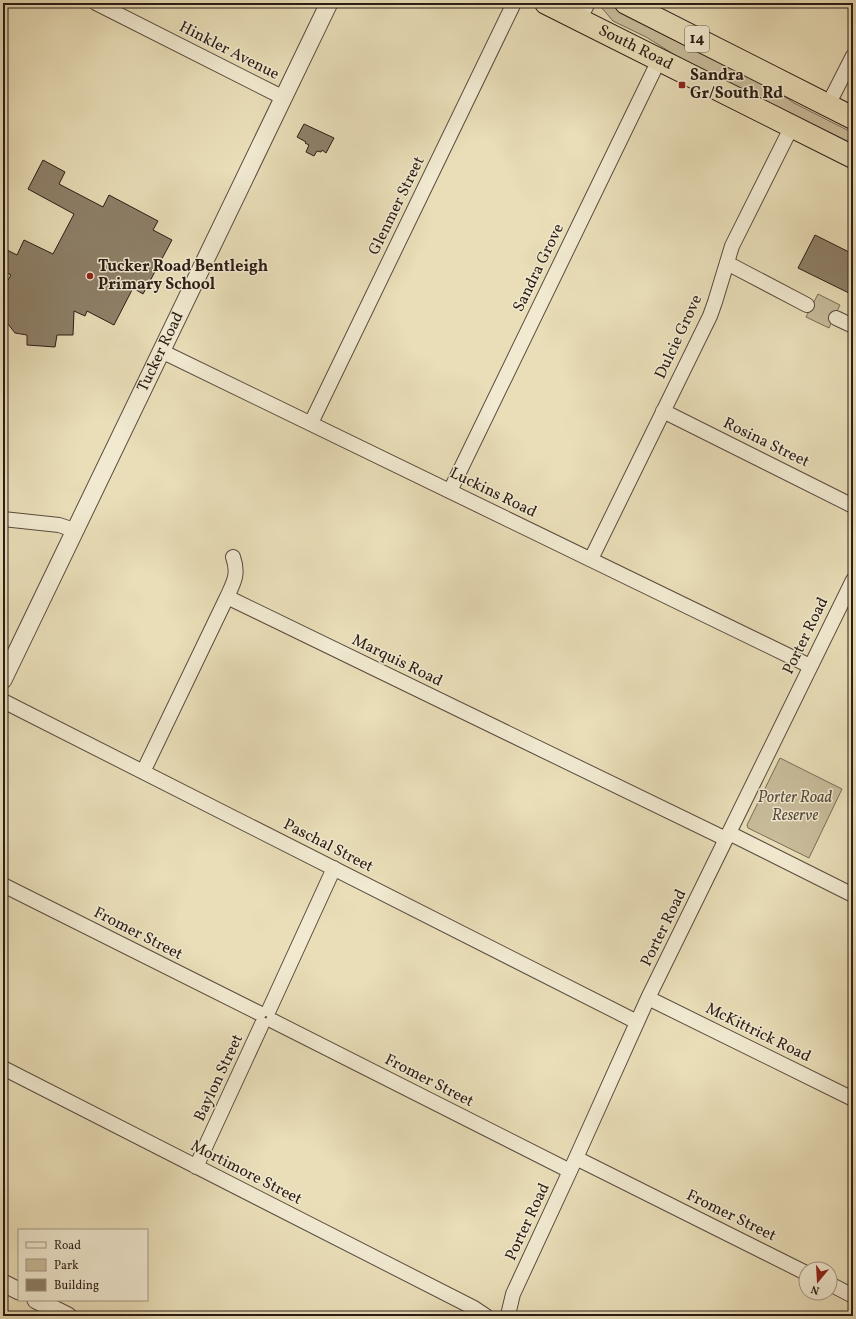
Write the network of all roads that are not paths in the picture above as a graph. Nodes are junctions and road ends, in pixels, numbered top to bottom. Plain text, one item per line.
1 (96, 3) edge
2 (328, 3) edge
3 (514, 3) edge
4 (546, 3) edge
5 (626, 3) edge
6 (584, 11) edge
7 (853, 56) edge
8 (659, 60) junction
9 (282, 97) junction
10 (828, 105) junction
11 (853, 118) edge
12 (792, 126) junction
13 (853, 157) edge
14 (726, 263) junction
15 (807, 304) dead end
16 (836, 318) dead end
17 (853, 326) edge
18 (161, 350) junction
19 (663, 411) junction
20 (311, 423) junction
21 (450, 491) junction
22 (853, 506) edge
23 (3, 519) edge
24 (74, 530) junction
25 (233, 557) dead end
26 (590, 559) junction
27 (853, 580) edge
28 (227, 597) junction
29 (810, 666) junction
30 (3, 680) edge
31 (3, 701) edge
32 (143, 772) junction
33 (727, 836) junction
34 (334, 868) junction
35 (3, 884) edge
36 (853, 895) edge
37 (648, 998) junction
38 (265, 1017) junction
39 (637, 1022) junction
40 (3, 1068) edge
41 (853, 1099) edge
42 (573, 1164) junction
43 (196, 1167) junction
44 (798, 1269) edge
45 (3, 1283) edge
46 (838, 1288) edge
47 (18, 1290) edge
48 (853, 1296) edge
49 (44, 1308) edge
50 (495, 1314) edge
51 (68, 1316) edge

1 - 9 street, Hinkler Avenue
2 - 9 street, Tucker Road
3 - 20 street, Glenmer Street
4 - 6 highway, South Road / 14
5 - 10 highway, 14
6 - 8 highway, South Road / 14
7 - 10 street
8 - 12 highway, South Road / 14
8 - 21 street, Sandra Grove
9 - 18 street, Tucker Road
10 - 11 highway, 14
12 - 13 highway, South Road / 14
12 - 14 street, Dulcie Grove
14 - 15 street
14 - 19 street, Dulcie Grove
16 - 17 street
18 - 20 street, Luckins Road
18 - 24 street, Tucker Road
19 - 22 street, Rosina Street
19 - 26 street, Dulcie Grove
20 - 21 street, Luckins Road
21 - 26 street, Luckins Road
23 - 24 street
24 - 30 street, Tucker Road
25 - 28 street
26 - 29 street, Luckins Road
27 - 29 street, Porter Road
28 - 32 street
28 - 33 street, Marquis Road
29 - 33 street, Porter Road
31 - 32 street, Paschal Street
32 - 34 street, Paschal Street
33 - 36 street, Marquis Road
33 - 37 street, Porter Road
34 - 38 street, Baylon Street
34 - 39 street, Paschal Street
35 - 38 street, Fromer Street
37 - 39 street, Porter Road
37 - 41 street, McKittrick Road
38 - 42 street, Fromer Street
38 - 43 street, Baylon Street
39 - 42 street, Porter Road
40 - 43 street, Mortimore Street
42 - 44 street, Fromer Street
42 - 50 street, Porter Road
43 - 50 street, Mortimore Street
45 - 47 street
46 - 48 street
49 - 51 street

